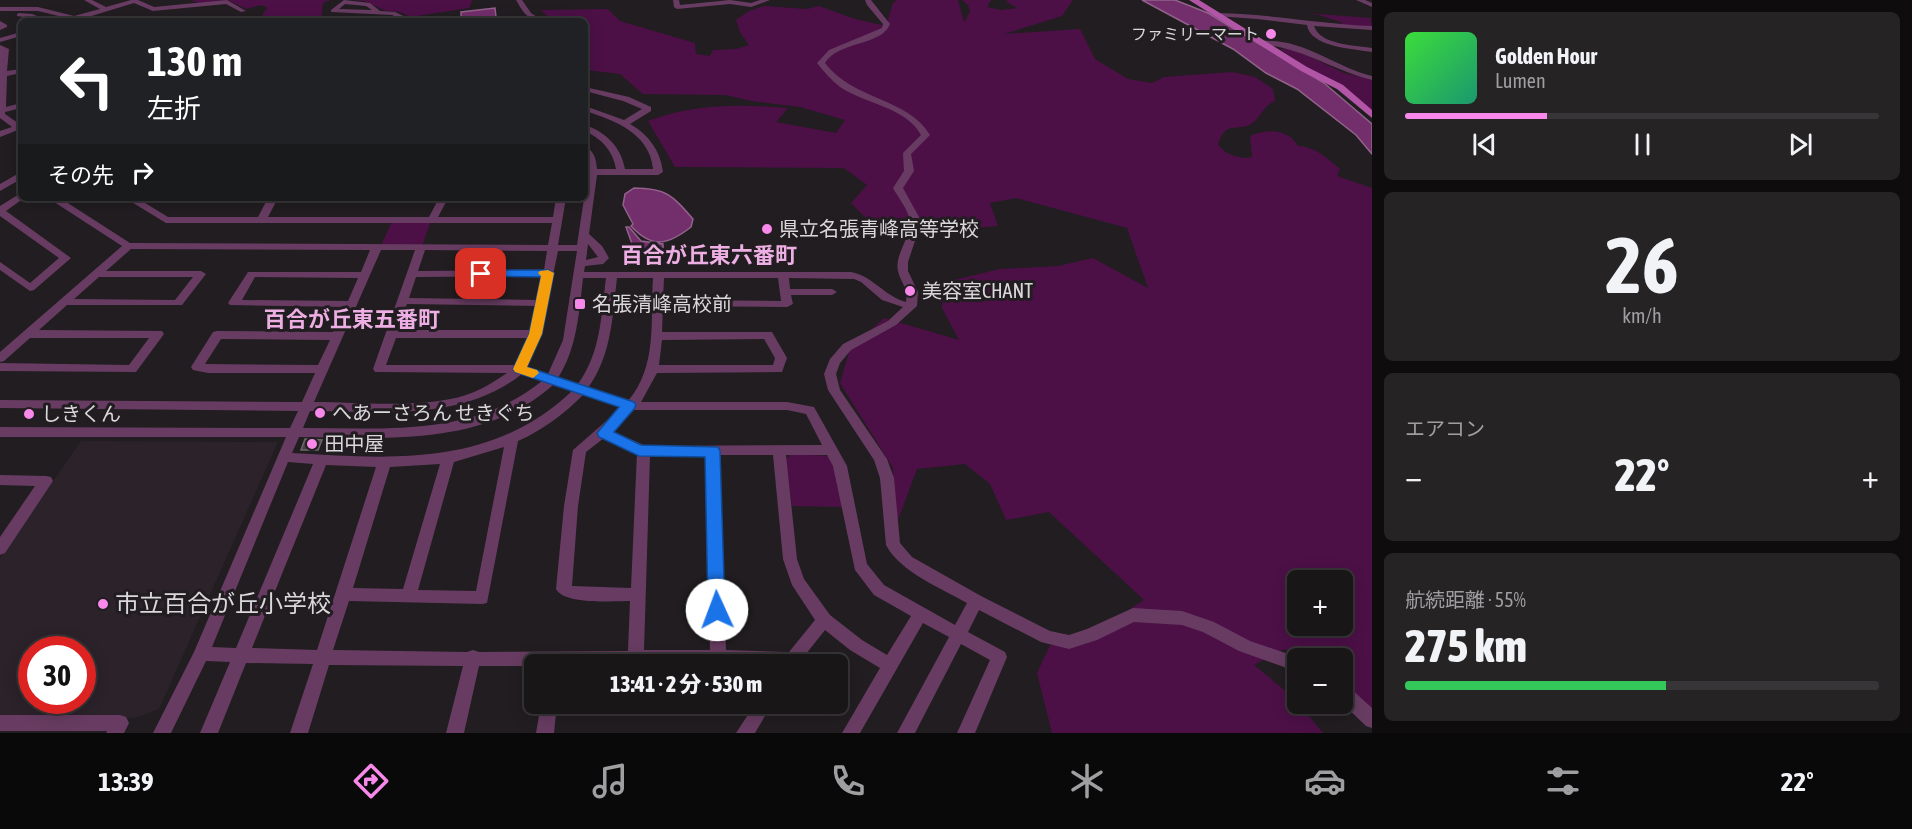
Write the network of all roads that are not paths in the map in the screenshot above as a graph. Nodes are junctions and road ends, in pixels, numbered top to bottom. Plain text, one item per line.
1 (87, 0) edge
2 (519, 0) edge
3 (676, 0) edge
4 (767, 0) edge
5 (868, 0) edge
6 (1193, 0) edge
7 (1359, 0) edge
8 (1372, 5) edge
9 (0, 9) edge
10 (105, 9) junction
11 (243, 11) dead end
12 (347, 12) junction
13 (378, 12) junction
14 (0, 15) edge
15 (1218, 15) junction
16 (38, 18) edge
17 (72, 18) edge
18 (81, 18) edge
19 (342, 18) edge
20 (404, 18) edge
21 (535, 18) edge
22 (0, 23) edge
23 (1310, 23) junction
24 (0, 28) edge
25 (1372, 28) edge
26 (18, 35) edge
27 (0, 40) edge
28 (1264, 43) junction
29 (0, 47) edge
30 (1372, 50) edge
31 (18, 72) edge
32 (3, 74) junction
33 (1372, 78) edge
34 (588, 90) edge
35 (18, 106) edge
36 (588, 109) edge
37 (1, 111) edge
38 (1371, 111) edge
39 (624, 124) junction
40 (18, 127) edge
41 (18, 129) edge
42 (588, 129) edge
43 (0, 134) edge
44 (588, 154) edge
45 (593, 172) junction
46 (621, 172) junction
47 (18, 177) edge
48 (0, 188) edge
49 (18, 198) edge
50 (58, 201) edge
51 (135, 201) edge
52 (271, 201) edge
53 (442, 201) edge
54 (560, 201) edge
55 (0, 210) edge
56 (261, 220) junction
57 (432, 220) junction
58 (557, 220) junction
59 (584, 235) junction
60 (128, 246) junction
61 (378, 247) junction
62 (421, 248) junction
63 (554, 248) junction
64 (582, 248) junction
65 (0, 265) edge
66 (579, 269) junction
67 (548, 273) junction
68 (96, 274) junction
69 (413, 274) junction
70 (612, 274) junction
71 (659, 274) junction
72 (365, 275) junction
73 (783, 275) junction
74 (785, 292) junction
75 (832, 292) dead end
76 (403, 301) junction
77 (64, 302) junction
78 (542, 303) junction
79 (656, 303) junction
80 (352, 304) junction
81 (911, 306) junction
82 (27, 334) junction
83 (390, 334) junction
84 (535, 334) junction
85 (337, 336) junction
86 (655, 336) junction
87 (0, 358) edge
88 (0, 367) edge
89 (322, 369) junction
90 (519, 369) junction
91 (653, 369) junction
92 (551, 380) junction
93 (581, 390) junction
94 (0, 404) edge
95 (306, 405) junction
96 (629, 405) junction
97 (0, 432) edge
98 (294, 433) junction
99 (604, 433) junction
100 (512, 440) junction
101 (832, 450) junction
102 (644, 451) junction
103 (712, 451) junction
104 (779, 451) junction
105 (284, 458) junction
106 (448, 458) junction
107 (321, 460) junction
108 (385, 461) junction
109 (0, 480) edge
110 (7, 530) edge
111 (0, 549) edge
112 (344, 594) junction
113 (409, 594) junction
114 (637, 595) junction
115 (976, 601) junction
116 (920, 614) junction
117 (824, 620) junction
118 (957, 635) junction
119 (201, 654) junction
120 (636, 654) edge
121 (718, 654) edge
122 (796, 654) edge
123 (242, 656) junction
124 (472, 657) junction
125 (321, 658) junction
126 (524, 660) edge
127 (1287, 660) edge
128 (890, 665) junction
129 (1353, 702) edge
130 (548, 714) edge
131 (757, 714) edge
132 (1372, 720) edge
133 (0, 723) edge
134 (970, 731) edge
135 (115, 733) edge
136 (162, 733) edge
137 (209, 733) edge
138 (299, 733) edge
139 (455, 733) edge
140 (545, 733) edge
141 (745, 733) edge
142 (851, 733) edge
143 (906, 733) edge

1 - 10 street
2 - 21 street
3 - 4 street
5 - 81 street
6 - 15 main road
7 - 8 street
9 - 17 street
10 - 11 street
10 - 18 street
12 - 13 street
12 - 13 street
12 - 19 street
13 - 20 street
14 - 16 street
15 - 23 street
15 - 28 main road
22 - 24 street
23 - 25 street
23 - 30 street
26 - 27 street
28 - 33 street
28 - 38 main road
29 - 32 street
31 - 32 street
32 - 37 street
34 - 39 street
35 - 37 street
36 - 39 street
37 - 40 street
39 - 46 street
41 - 43 street
42 - 46 street
44 - 45 street
45 - 46 street
45 - 59 street
47 - 48 street
49 - 55 street
50 - 60 street
51 - 56 street
52 - 56 street
53 - 57 street
54 - 58 street
55 - 65 street
56 - 57 street
57 - 58 street
58 - 63 street
59 - 64 street
59 - 66 street
60 - 61 street
60 - 68 street
61 - 62 street
61 - 72 street
62 - 63 street
62 - 69 street
63 - 64 street
63 - 67 street
64 - 66 street
66 - 70 street
66 - 92 street
67 - 69 street
67 - 78 street
68 - 77 street
68 - 77 street
69 - 76 street
70 - 71 street
70 - 93 street
71 - 73 street
71 - 79 street
72 - 80 street
72 - 80 street
73 - 74 street
73 - 81 street
74 - 75 street
74 - 79 street
76 - 78 street
76 - 83 street
77 - 82 street
78 - 84 street
79 - 86 street
80 - 85 street
81 - 115 street
82 - 87 street
82 - 88 street
83 - 84 street
83 - 90 street
84 - 90 street
85 - 89 street
85 - 89 street
86 - 91 street
86 - 91 street
89 - 95 street
90 - 92 street
90 - 95 street
91 - 96 street
92 - 93 street
92 - 98 street
93 - 96 street
93 - 100 street
94 - 95 street
95 - 98 street
96 - 99 street
96 - 101 street
97 - 98 street
98 - 105 street
99 - 102 street
99 - 114 street
100 - 106 street
100 - 113 street
101 - 104 street
101 - 116 street
102 - 103 street
102 - 114 street
103 - 104 street
103 - 121 street
104 - 117 street
105 - 107 street
105 - 119 street
106 - 108 street
106 - 113 street
107 - 108 street
107 - 123 street
108 - 112 street
109 - 110 street
110 - 111 street
112 - 113 street
112 - 125 street
114 - 120 street
115 - 118 street
115 - 127 street
116 - 118 street
116 - 128 street
117 - 122 street
117 - 128 street
118 - 134 street
118 - 143 street
119 - 123 street
119 - 136 street
123 - 125 street
123 - 137 street
124 - 125 street
124 - 126 street
124 - 139 street
125 - 138 street
128 - 142 street
129 - 132 street
130 - 140 street
131 - 141 street
133 - 135 street

